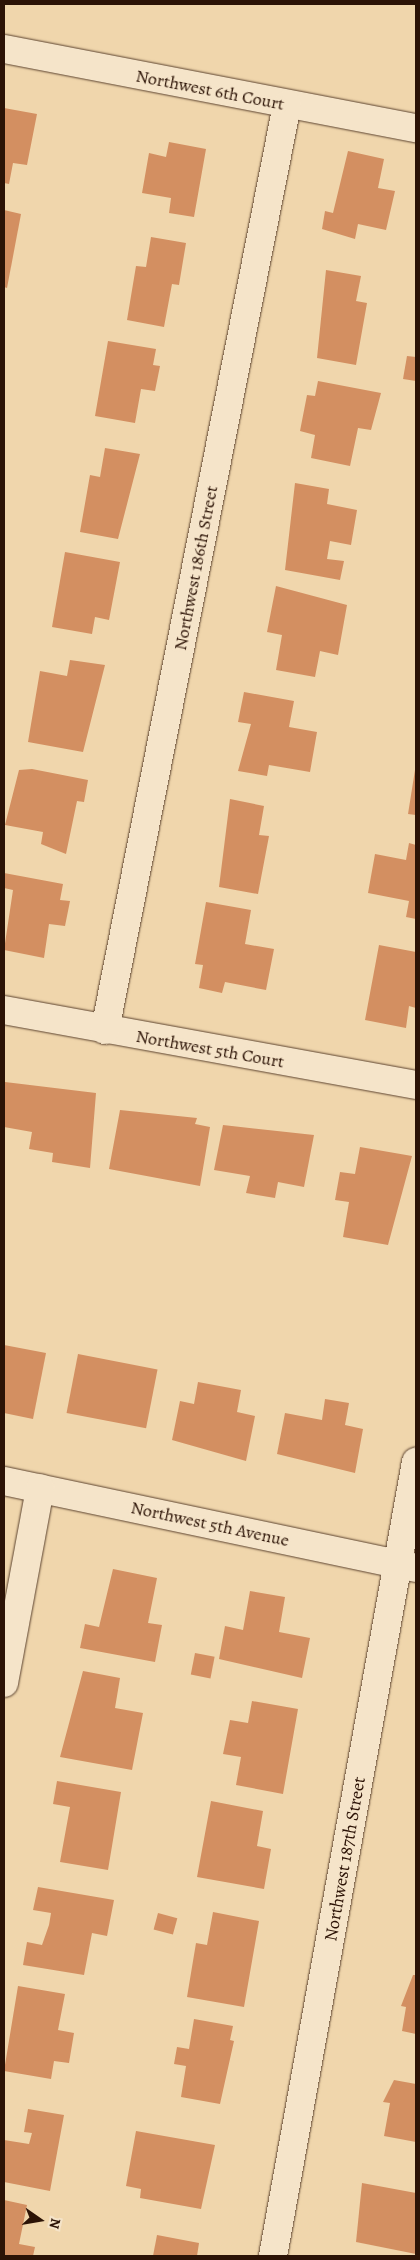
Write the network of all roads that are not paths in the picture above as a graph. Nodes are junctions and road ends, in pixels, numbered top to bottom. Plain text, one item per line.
1 (4, 49) edge
2 (287, 105) junction
3 (416, 128) edge
4 (4, 1010) edge
5 (105, 1030) junction
6 (416, 1085) edge
7 (416, 1462) edge
8 (4, 1481) edge
9 (40, 1488) junction
10 (407, 1567) edge
11 (4, 1682) edge
12 (273, 2256) edge

1 - 2 street, Northwest 6th Court
2 - 3 street, Northwest 6th Court
2 - 5 street, Northwest 186th Street
4 - 5 street, Northwest 5th Court
5 - 6 street, Northwest 5th Court
7 - 10 street, Northwest 187th Street
8 - 9 street, Northwest 5th Avenue
9 - 10 street, Northwest 5th Avenue
9 - 11 street
10 - 12 street, Northwest 187th Street

